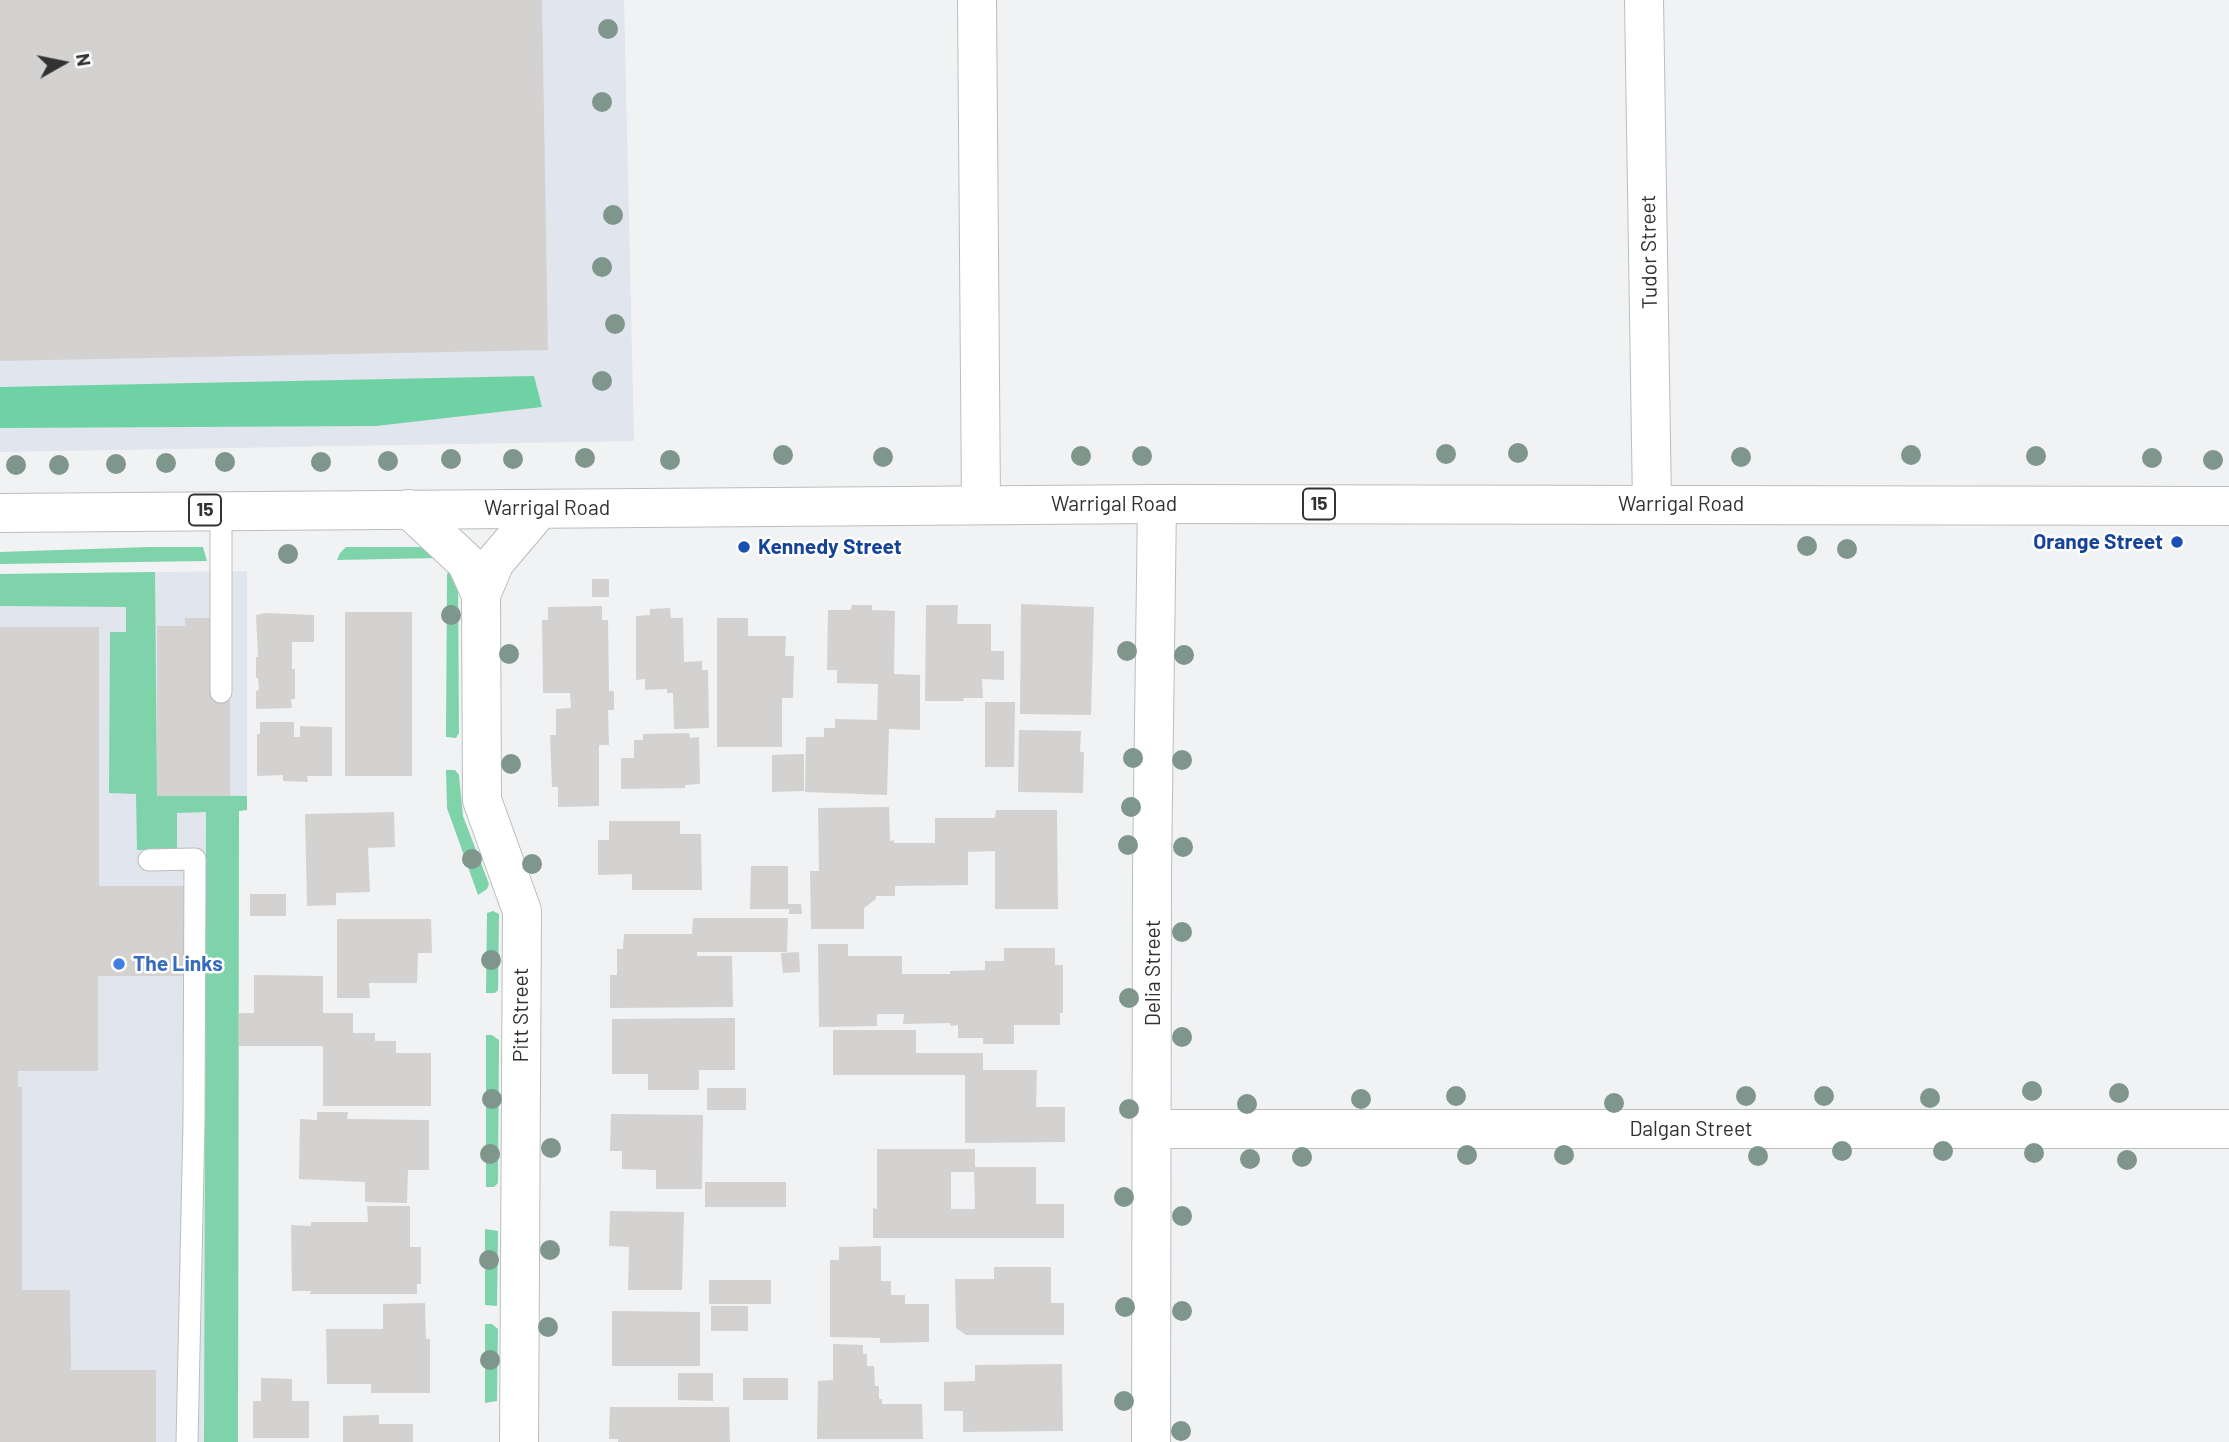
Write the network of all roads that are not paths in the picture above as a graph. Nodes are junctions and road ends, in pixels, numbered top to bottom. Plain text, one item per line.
1 (977, 0) edge
2 (1644, 0) edge
3 (1157, 504) junction
4 (1652, 504) junction
5 (981, 505) junction
6 (2229, 506) edge
7 (409, 509) junction
8 (540, 509) junction
9 (221, 510) junction
10 (0, 513) edge
11 (481, 594) junction
12 (221, 692) dead end
13 (149, 860) dead end
14 (1153, 1129) junction
15 (2229, 1129) edge
16 (187, 1442) edge
17 (519, 1442) edge
18 (1151, 1442) edge

1 - 5 main road
2 - 4 main road, Tudor Street
3 - 4 main road, Warrigal Road / 15
3 - 5 main road, Warrigal Road / 15
3 - 14 main road, Delia Street
4 - 6 main road, Warrigal Road / 15
5 - 8 main road, Warrigal Road / 15
7 - 8 main road, Warrigal Road / 15
7 - 9 main road, Warrigal Road / 15
7 - 11 main road, Pitt Street
8 - 11 main road, Pitt Street
9 - 10 main road, Warrigal Road / 15
9 - 12 lane
11 - 17 main road, Pitt Street
13 - 16 lane
14 - 15 main road, Dalgan Street
14 - 18 main road, Delia Street

